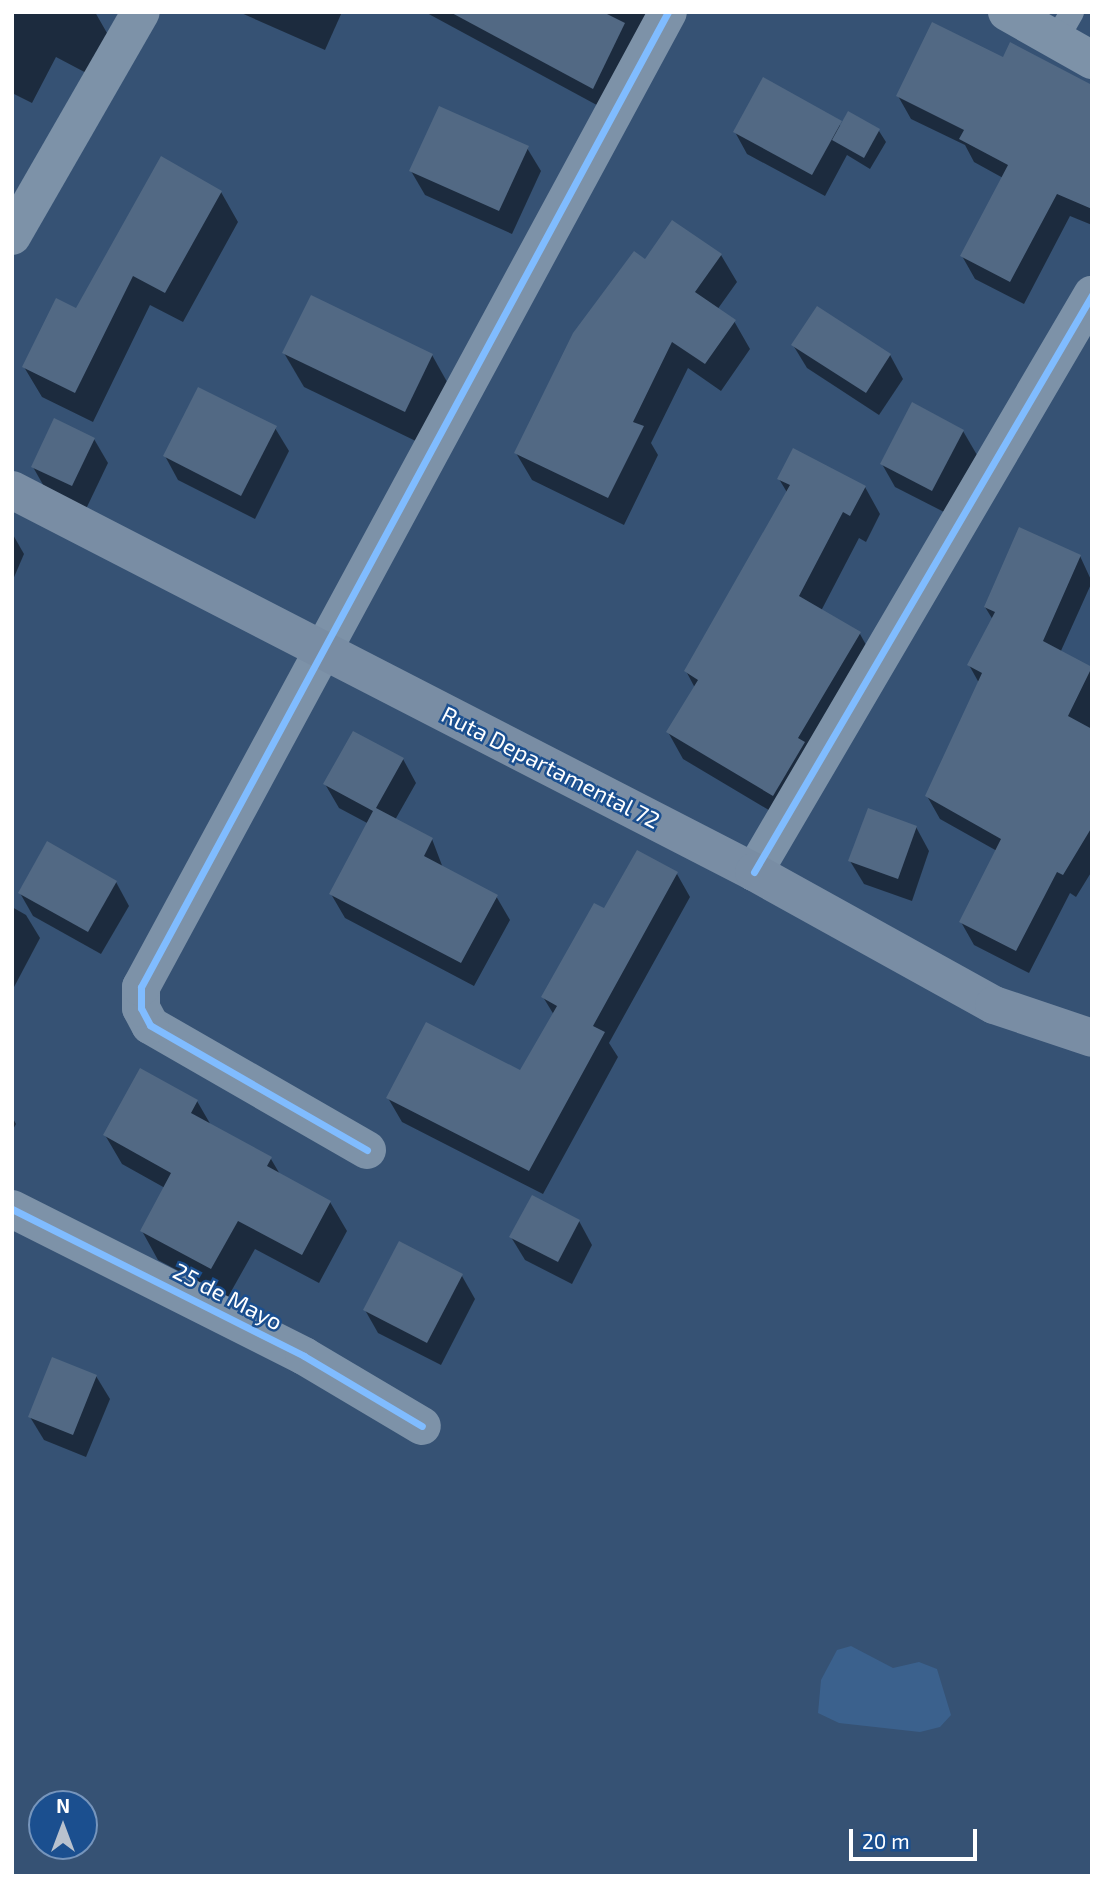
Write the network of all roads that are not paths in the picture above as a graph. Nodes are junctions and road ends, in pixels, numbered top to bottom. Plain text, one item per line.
1 (141, 12) edge
2 (668, 12) edge
3 (1007, 12) edge
4 (1064, 26) edge
5 (1092, 60) edge
6 (12, 236) edge
7 (1092, 295) edge
8 (12, 490) edge
9 (325, 651) junction
10 (754, 872) junction
11 (1092, 1038) edge
12 (367, 1150) dead end
13 (12, 1209) edge
14 (422, 1426) dead end

1 - 6 street
2 - 9 street
3 - 4 street
4 - 5 street
7 - 10 street
8 - 9 main road, Ruta Departamental 72
9 - 10 main road, Ruta Departamental 72
9 - 12 street
10 - 11 main road, Ruta Departamental 72
13 - 14 street, 25 de Mayo

